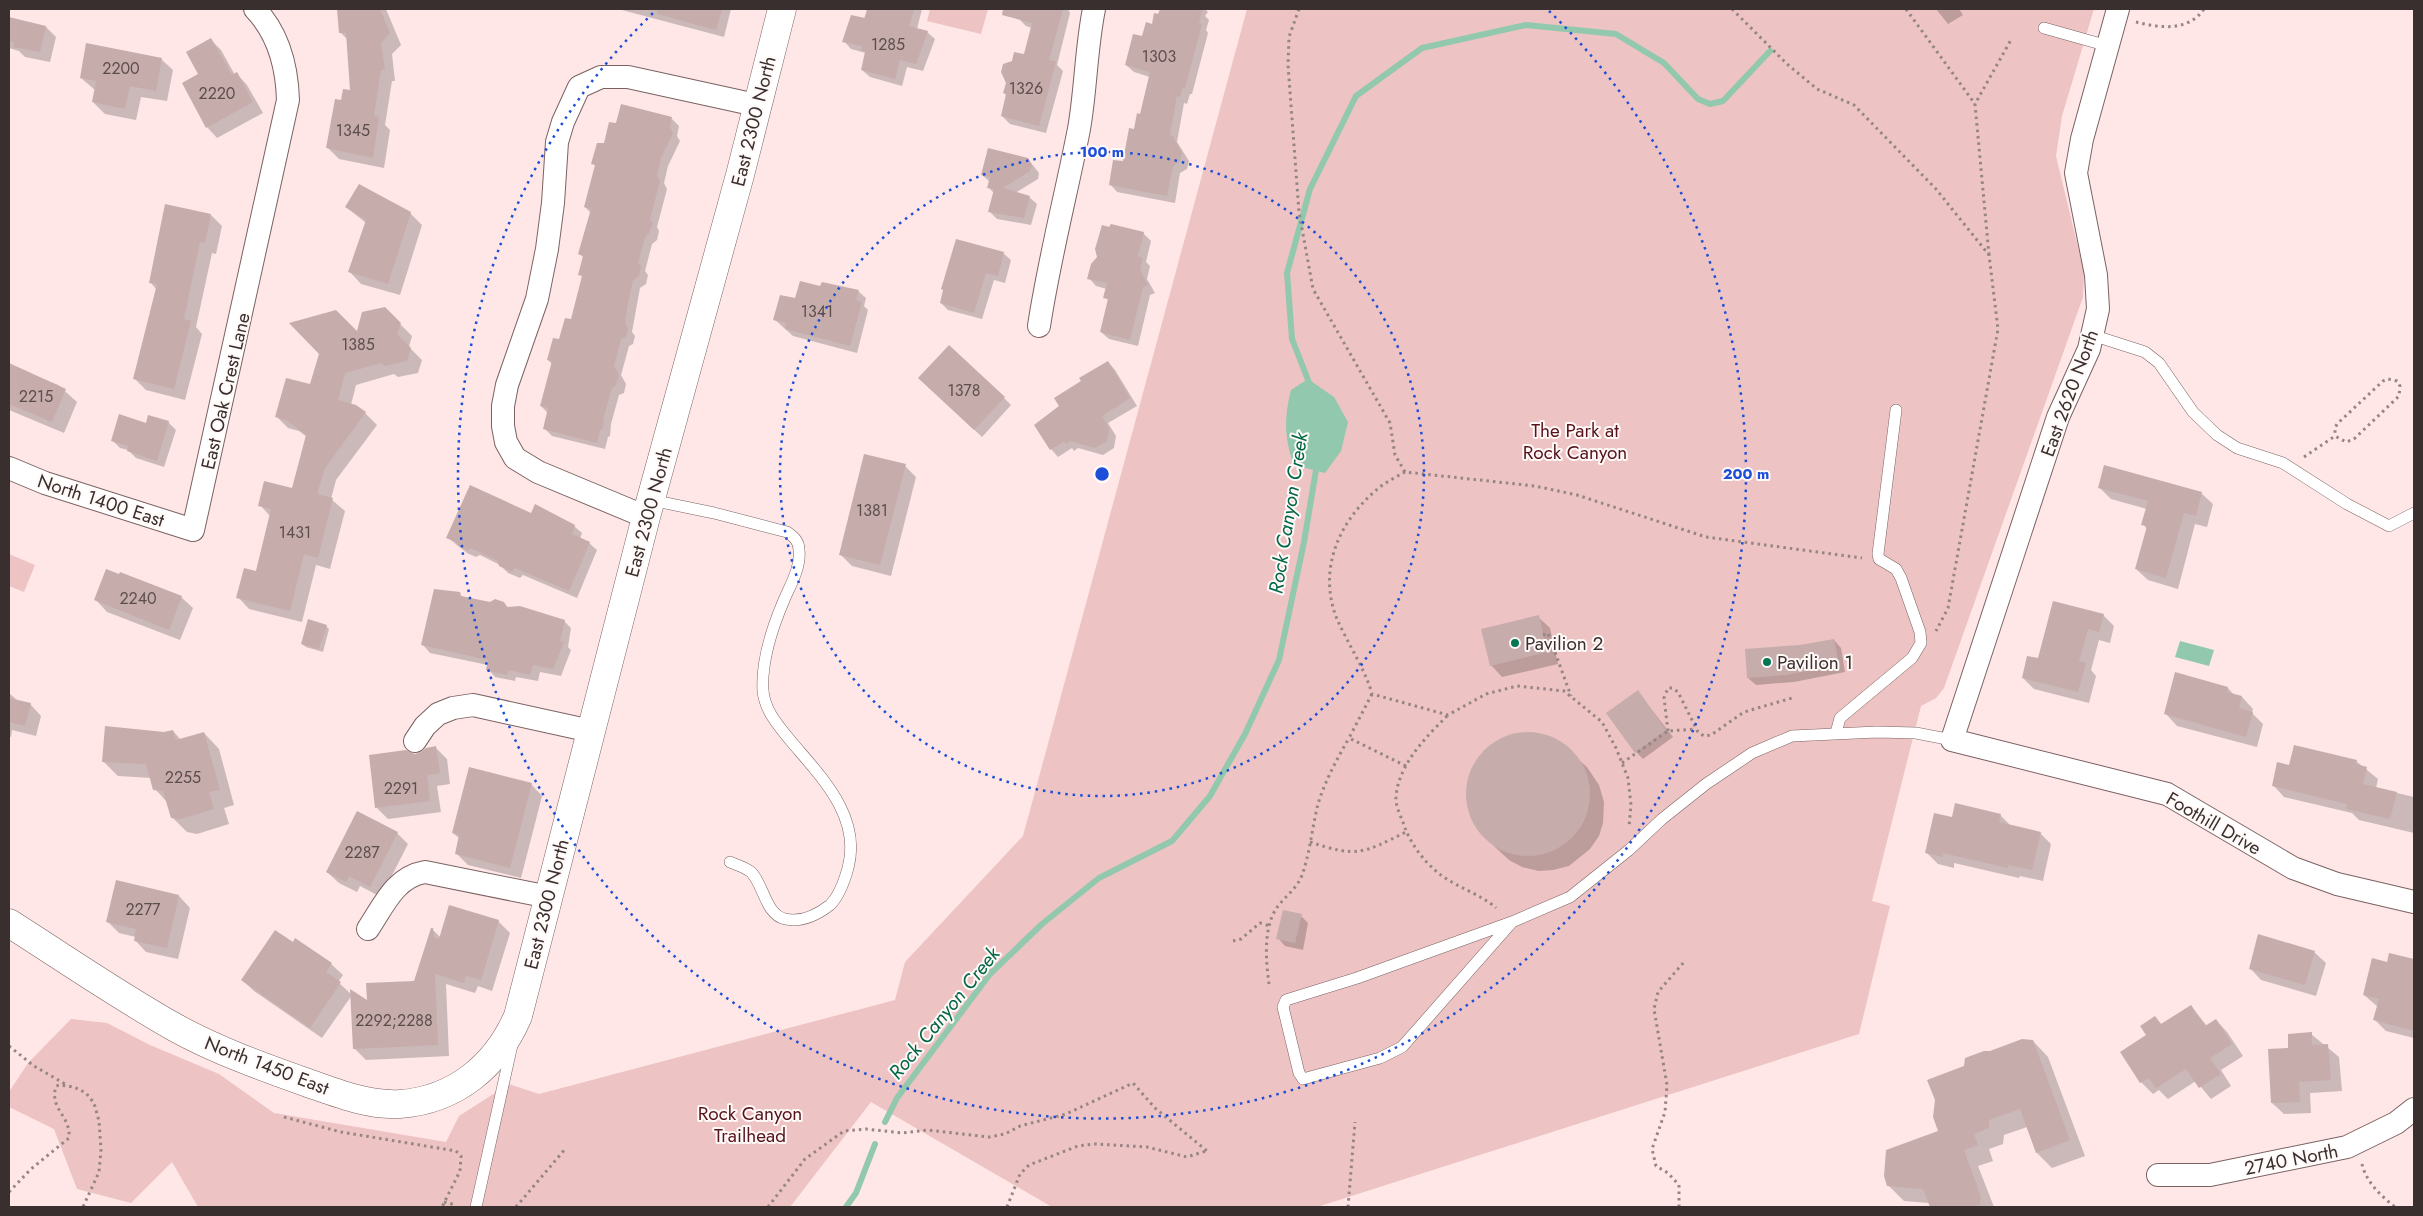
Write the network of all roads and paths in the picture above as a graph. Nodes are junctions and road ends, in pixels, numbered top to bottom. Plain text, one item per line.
1 (255, 9) edge
2 (782, 9) edge
3 (1094, 9) edge
4 (1299, 9) edge
5 (1732, 9) edge
6 (1906, 9) edge
7 (2204, 9) edge
8 (2117, 13) edge
9 (2044, 28) dead end
10 (2012, 38) dead end
11 (2108, 46) junction
12 (1975, 104) junction
13 (756, 105) junction
14 (1990, 255) junction
15 (1039, 326) dead end
16 (2092, 335) junction
17 (1896, 410) dead end
18 (2336, 436) junction
19 (2289, 467) junction
20 (9, 468) edge
21 (1405, 472) junction
22 (648, 509) junction
23 (2414, 514) edge
24 (194, 530) joint
25 (1878, 559) junction
26 (1543, 634) dead end
27 (1920, 639) junction
28 (1372, 694) junction
29 (1572, 697) junction
30 (1792, 698) dead end
31 (1448, 716) junction
32 (1696, 729) junction
33 (591, 731) junction
34 (1668, 731) junction
35 (1836, 733) junction
36 (1349, 738) junction
37 (1952, 740) junction
38 (415, 742) dead end
39 (1622, 763) junction
40 (1406, 766) junction
41 (1629, 827) dead end
42 (1406, 832) junction
43 (1310, 842) junction
44 (730, 862) dead end
45 (549, 897) junction
46 (2414, 902) edge
47 (1496, 908) dead end
48 (1512, 922) junction
49 (9, 923) edge
50 (1270, 926) junction
51 (368, 929) dead end
52 (1233, 941) dead end
53 (1684, 962) dead end
54 (1269, 984) dead end
55 (518, 1016) junction
56 (9, 1046) edge
57 (68, 1086) junction
58 (2414, 1109) edge
59 (284, 1117) dead end
60 (1355, 1122) dead end
61 (2358, 1144) junction
62 (566, 1148) dead end
63 (2158, 1175) dead end
64 (9, 1192) edge
65 (444, 1202) junction
66 (456, 1205) dead end
67 (83, 1207) edge
68 (442, 1207) edge
69 (476, 1207) edge
70 (516, 1207) edge
71 (768, 1207) edge
72 (1007, 1207) edge
73 (1348, 1207) edge
74 (1679, 1207) edge
75 (2395, 1207) edge

1 - 24 street, East Oak Crest Lane
2 - 13 street, East 2300 North
3 - 15 street
4 - 21 path
5 - 14 path
6 - 12 path
7 - 8 path
8 - 11 street, East 2620 North
9 - 11 lane
10 - 12 path
11 - 16 street, East 2620 North
12 - 14 path
13 - 22 street, East 2300 North
13 - 22 street
14 - 27 path
16 - 19 lane
16 - 37 street, East 2620 North
17 - 25 lane
18 - 18 path
18 - 19 path
19 - 23 lane
20 - 24 street, North 1400 East
21 - 25 path
21 - 28 path
22 - 33 street, East 2300 North
22 - 44 lane
25 - 27 lane
26 - 29 path
27 - 35 lane
28 - 31 path
28 - 36 path
29 - 31 path
29 - 39 path
30 - 32 path
31 - 40 path
32 - 34 path
32 - 34 path
33 - 38 street
33 - 45 street, East 2300 North
34 - 39 path
35 - 37 lane
35 - 48 lane
36 - 40 path
36 - 43 path
37 - 46 street, Foothill Drive
39 - 41 path
40 - 42 path
42 - 43 path
42 - 47 path
43 - 50 path
45 - 51 street
45 - 55 street, East 2300 North
48 - 48 lane
49 - 55 street, North 1450 East
50 - 52 path
50 - 54 path
53 - 74 path
55 - 69 lane
56 - 57 path
57 - 64 path
57 - 67 path
58 - 61 street, 2740 North
59 - 65 path
60 - 73 path
61 - 63 street, 2740 North
61 - 75 path
62 - 70 path
65 - 66 path
65 - 68 path
71 - 72 path

